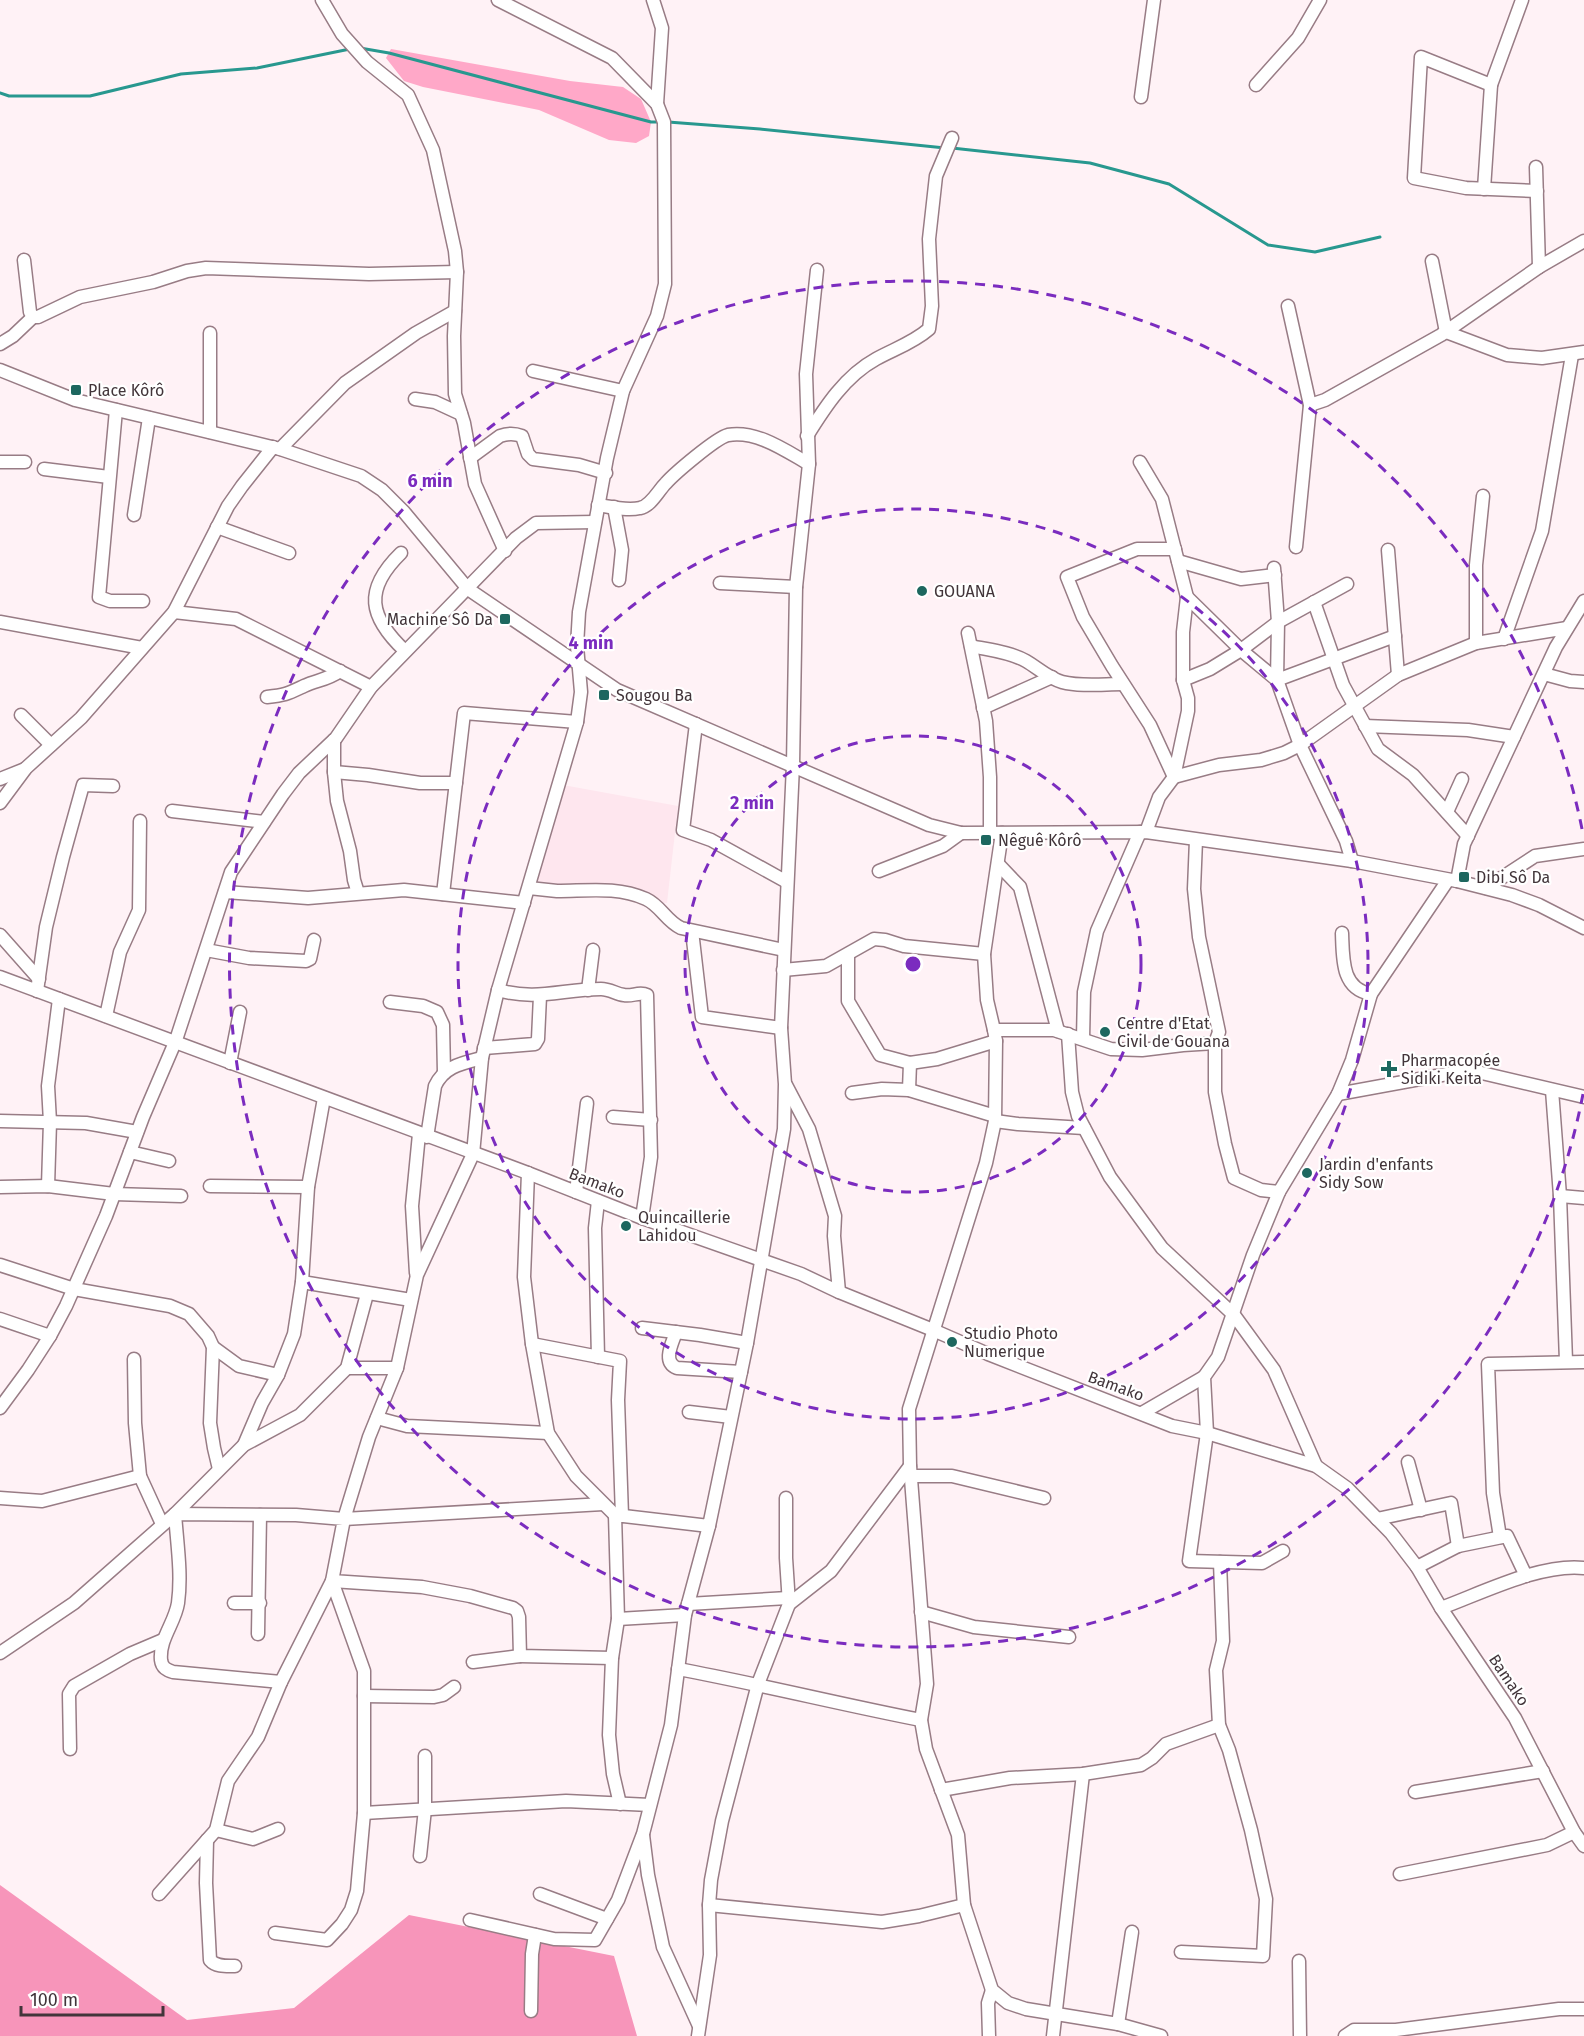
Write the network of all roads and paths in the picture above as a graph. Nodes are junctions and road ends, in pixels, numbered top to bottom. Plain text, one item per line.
1 (322, 0) edge
2 (498, 0) edge
3 (653, 0) edge
4 (1154, 0) edge
5 (1320, 0) edge
6 (1522, 0) edge
7 (1256, 85) dead end
8 (1491, 85) junction
9 (1141, 97) dead end
10 (657, 104) junction
11 (952, 138) dead end
12 (1536, 166) dead end
13 (1484, 189) junction
14 (1537, 191) junction
15 (1584, 242) edge
16 (24, 261) dead end
17 (1432, 261) dead end
18 (1539, 267) junction
19 (818, 270) dead end
20 (457, 272) junction
21 (1288, 306) dead end
22 (455, 310) junction
23 (33, 317) junction
24 (1446, 332) junction
25 (210, 333) dead end
26 (0, 344) edge
27 (1578, 353) edge
28 (0, 370) edge
29 (533, 371) dead end
30 (623, 391) junction
31 (415, 399) dead end
32 (1310, 405) junction
33 (116, 410) junction
34 (461, 414) junction
35 (149, 418) junction
36 (210, 432) junction
37 (807, 436) junction
38 (276, 448) junction
39 (470, 458) junction
40 (0, 462) edge
41 (25, 462) dead end
42 (1140, 462) dead end
43 (809, 464) junction
44 (44, 469) dead end
45 (606, 472) junction
46 (109, 477) junction
47 (1483, 496) dead end
48 (598, 505) junction
49 (614, 507) junction
50 (134, 515) dead end
51 (595, 522) junction
52 (217, 527) junction
53 (1296, 547) dead end
54 (1388, 550) dead end
55 (505, 551) junction
56 (289, 553) dead end
57 (401, 553) dead end
58 (1177, 555) junction
59 (619, 580) dead end
60 (720, 583) dead end
61 (1347, 584) dead end
62 (796, 587) junction
63 (468, 589) junction
64 (1187, 597) junction
65 (143, 601) dead end
66 (1584, 601) edge
67 (1314, 602) junction
68 (174, 612) junction
69 (1580, 613) edge
70 (0, 622) edge
71 (1278, 622) junction
72 (1567, 628) junction
73 (968, 633) dead end
74 (1395, 636) junction
75 (1504, 639) junction
76 (1476, 643) junction
77 (971, 646) junction
78 (142, 648) junction
79 (1241, 650) junction
80 (405, 651) junction
81 (1334, 659) junction
82 (578, 664) junction
83 (340, 671) junction
84 (1544, 674) junction
85 (1398, 675) junction
86 (1052, 678) junction
87 (1183, 680) junction
88 (1277, 680) junction
89 (1584, 682) edge
90 (1123, 684) junction
91 (371, 687) junction
92 (267, 697) dead end
93 (1354, 706) junction
94 (983, 708) junction
95 (21, 715) dead end
96 (577, 722) junction
97 (696, 724) junction
98 (1365, 726) junction
99 (1514, 737) junction
100 (334, 740) junction
101 (51, 745) junction
102 (1300, 745) junction
103 (793, 765) junction
104 (26, 768) junction
105 (334, 772) junction
106 (1174, 777) junction
107 (0, 779) edge
108 (1462, 780) dead end
109 (456, 783) junction
110 (113, 786) dead end
111 (0, 802) edge
112 (172, 811) dead end
113 (1447, 812) junction
114 (140, 821) dead end
115 (264, 822) junction
116 (1143, 832) junction
117 (961, 833) junction
118 (996, 833) junction
119 (1468, 836) junction
120 (1196, 840) junction
121 (1584, 849) edge
122 (1352, 861) junction
123 (998, 864) junction
124 (879, 871) dead end
125 (1453, 881) junction
126 (787, 882) junction
127 (529, 888) junction
128 (1486, 888) junction
129 (225, 892) junction
130 (358, 893) junction
131 (443, 894) junction
132 (524, 903) junction
133 (1584, 928) edge
134 (692, 931) junction
135 (1342, 933) dead end
136 (0, 935) edge
137 (314, 940) dead end
138 (206, 950) junction
139 (593, 950) dead end
140 (784, 950) junction
141 (984, 954) junction
142 (848, 955) junction
143 (783, 970) junction
144 (0, 977) edge
145 (38, 985) junction
146 (498, 990) junction
147 (588, 990) junction
148 (1371, 994) junction
149 (540, 996) junction
150 (59, 999) junction
151 (390, 1002) dead end
152 (240, 1012) dead end
153 (106, 1016) junction
154 (781, 1029) junction
155 (1063, 1032) junction
156 (995, 1035) junction
157 (1083, 1039) junction
158 (176, 1042) junction
159 (1215, 1043) junction
160 (483, 1053) junction
161 (230, 1063) junction
162 (910, 1063) junction
163 (444, 1073) junction
164 (785, 1084) junction
165 (909, 1090) junction
166 (1552, 1090) junction
167 (852, 1093) dead end
168 (1338, 1094) junction
169 (1584, 1097) edge
170 (324, 1098) junction
171 (587, 1103) dead end
172 (613, 1117) dead end
173 (995, 1118) junction
174 (651, 1120) junction
175 (0, 1121) edge
176 (50, 1122) junction
177 (1084, 1128) junction
178 (137, 1132) junction
179 (423, 1135) junction
180 (130, 1152) junction
181 (473, 1154) junction
182 (170, 1161) dead end
183 (528, 1173) junction
184 (210, 1185) dead end
185 (48, 1186) junction
186 (0, 1187) edge
187 (308, 1187) junction
188 (576, 1192) junction
189 (1279, 1192) junction
190 (114, 1194) junction
191 (181, 1196) dead end
192 (1560, 1196) junction
193 (1584, 1198) edge
194 (598, 1201) junction
195 (642, 1218) junction
196 (762, 1261) junction
197 (0, 1265) edge
198 (417, 1275) junction
199 (302, 1282) junction
200 (74, 1289) junction
201 (838, 1292) junction
202 (367, 1294) junction
203 (411, 1300) junction
204 (1234, 1315) junction
205 (0, 1319) edge
206 (642, 1328) dead end
207 (933, 1330) junction
208 (676, 1332) junction
209 (50, 1336) junction
210 (747, 1342) junction
211 (532, 1344) junction
212 (213, 1347) junction
213 (598, 1357) junction
214 (134, 1359) dead end
215 (1566, 1361) junction
216 (1584, 1362) edge
217 (347, 1368) junction
218 (397, 1368) junction
219 (741, 1372) junction
220 (278, 1375) junction
221 (1204, 1377) junction
222 (0, 1408) edge
223 (689, 1412) dead end
224 (1142, 1413) junction
225 (731, 1417) junction
226 (376, 1418) junction
227 (548, 1433) junction
228 (1207, 1433) junction
229 (244, 1444) junction
230 (1408, 1462) dead end
231 (1316, 1467) junction
232 (219, 1468) junction
233 (910, 1471) junction
234 (140, 1476) junction
235 (0, 1498) edge
236 (786, 1498) dead end
237 (1044, 1498) dead end
238 (603, 1504) junction
239 (1421, 1510) junction
240 (175, 1514) junction
241 (260, 1515) junction
242 (619, 1516) junction
243 (344, 1519) junction
244 (1377, 1519) junction
245 (162, 1524) junction
246 (709, 1526) junction
247 (1500, 1538) junction
248 (1458, 1546) junction
249 (1283, 1551) dead end
250 (1220, 1562) junction
251 (1417, 1567) junction
252 (1584, 1568) edge
253 (1526, 1576) junction
254 (332, 1581) junction
255 (789, 1601) junction
256 (234, 1603) dead end
257 (260, 1603) junction
258 (1441, 1608) junction
259 (687, 1610) junction
260 (921, 1612) junction
261 (618, 1619) junction
262 (258, 1634) dead end
263 (1069, 1637) dead end
264 (163, 1640) junction
265 (0, 1653) edge
266 (520, 1656) junction
267 (612, 1658) junction
268 (473, 1662) dead end
269 (678, 1669) junction
270 (281, 1682) junction
271 (758, 1684) junction
272 (454, 1687) dead end
273 (364, 1696) junction
274 (921, 1720) junction
275 (1219, 1725) junction
276 (70, 1749) dead end
277 (425, 1756) dead end
278 (1543, 1771) junction
279 (1083, 1774) junction
280 (941, 1790) junction
281 (1415, 1792) dead end
282 (620, 1804) junction
283 (650, 1805) junction
284 (425, 1809) junction
285 (364, 1813) junction
286 (278, 1829) dead end
287 (1574, 1832) junction
288 (643, 1834) junction
289 (212, 1835) junction
290 (1584, 1846) edge
291 (420, 1856) dead end
292 (1400, 1874) dead end
293 (159, 1894) dead end
294 (540, 1894) dead end
295 (709, 1905) junction
296 (964, 1905) junction
297 (607, 1919) junction
298 (470, 1920) dead end
299 (1132, 1932) dead end
300 (275, 1933) dead end
301 (535, 1935) junction
302 (1181, 1952) dead end
303 (1299, 1961) dead end
304 (235, 1966) dead end
305 (992, 1990) junction
306 (1584, 2009) edge
307 (531, 2012) dead end
308 (1056, 2014) junction
309 (1118, 2024) junction
310 (699, 2031) edge
311 (989, 2036) edge
312 (1053, 2036) edge
313 (1161, 2036) edge
314 (1300, 2036) edge
315 (1346, 2036) edge

1 - 20 street
2 - 10 street
3 - 10 street
4 - 9 street
5 - 7 street
6 - 8 street
8 - 13 street
8 - 13 street
10 - 30 street
11 - 37 street
12 - 14 street
13 - 14 street
14 - 18 street
15 - 18 street
16 - 23 street
17 - 24 street
18 - 24 street
19 - 37 street
20 - 22 street
20 - 23 street
21 - 32 street
22 - 34 street
22 - 38 street
23 - 26 street
24 - 27 street
24 - 32 street
25 - 36 street
27 - 75 street
28 - 33 street
29 - 30 street
30 - 45 street
31 - 34 street
32 - 53 street
33 - 35 street
33 - 46 street
34 - 39 street
35 - 36 street
35 - 50 street
36 - 38 street
37 - 43 street
38 - 52 street
38 - 63 street
39 - 45 street
39 - 55 street
40 - 41 street
42 - 58 street
43 - 49 street
43 - 62 street
44 - 46 street
45 - 48 street
46 - 65 street
47 - 76 street
48 - 49 street
48 - 51 street
49 - 59 street
51 - 55 street
51 - 82 street
52 - 56 street
52 - 68 street
54 - 74 street
55 - 63 street
57 - 80 street
58 - 64 street
58 - 71 street
58 - 90 street
60 - 62 street
61 - 67 street
62 - 103 street
63 - 80 street
63 - 82 street
64 - 79 street
64 - 87 street
66 - 69 street
67 - 71 street
67 - 81 street
68 - 78 street
68 - 83 street
69 - 72 street
70 - 78 street
71 - 79 street
71 - 88 street
72 - 75 street
72 - 84 street
73 - 77 street
74 - 81 street
74 - 85 street
75 - 76 street
76 - 85 street
77 - 86 street
77 - 94 street
78 - 101 street
79 - 87 street
79 - 88 street
80 - 91 street
81 - 88 street
81 - 93 street
82 - 96 street
82 - 97 street
83 - 91 street
83 - 92 street
84 - 89 street
84 - 99 street
85 - 93 street
86 - 90 street
86 - 94 street
87 - 106 street
88 - 102 street
90 - 106 street
91 - 100 street
93 - 98 street
93 - 102 street
94 - 118 street
95 - 101 street
96 - 109 street
96 - 127 street
97 - 103 street
97 - 126 street
98 - 99 street
98 - 113 street
99 - 119 street
100 - 105 street
100 - 115 street
101 - 104 street
102 - 106 street
102 - 122 street
103 - 117 street
103 - 126 street
104 - 107 street
104 - 111 street
105 - 109 street
105 - 130 street
106 - 116 street
108 - 113 street
109 - 131 street
110 - 145 street
112 - 115 street
113 - 119 street
114 - 153 street
115 - 129 street
116 - 118 street
116 - 120 street
116 - 157 street
117 - 118 street
117 - 124 street
118 - 123 street
119 - 125 street
120 - 122 street
120 - 159 street
121 - 128 street
122 - 125 street
123 - 141 street
123 - 155 street
125 - 128 street
125 - 148 street
126 - 140 street
127 - 132 street
127 - 134 street
128 - 133 street
129 - 130 street
129 - 138 street
130 - 131 street
131 - 132 street
132 - 146 street
134 - 140 street
134 - 154 street
135 - 148 street
136 - 145 street
137 - 138 street
138 - 158 street
139 - 147 street
140 - 143 street
141 - 142 street
141 - 156 street
142 - 143 street
142 - 162 street
143 - 154 street
144 - 145 street, Bamako
145 - 150 street, Bamako
146 - 149 street
146 - 160 street
147 - 149 street
147 - 174 street
148 - 168 street
149 - 160 street
150 - 153 street, Bamako
150 - 176 street
151 - 163 street
152 - 161 street
153 - 158 street, Bamako
154 - 164 street
155 - 156 street
155 - 157 street
155 - 177 street
156 - 162 street
156 - 173 street
157 - 159 street
158 - 161 street, Bamako
158 - 178 street
159 - 189 street
160 - 163 street
160 - 181 street
161 - 170 street, Bamako
162 - 165 street
163 - 179 street
164 - 196 street
164 - 201 street
165 - 167 street
165 - 173 street
166 - 168 street
166 - 169 street
166 - 192 street
168 - 189 street
170 - 179 street, Bamako
170 - 187 street
171 - 188 street
172 - 174 street
173 - 177 street
173 - 207 street
174 - 195 street
175 - 176 street
176 - 178 street
176 - 185 street
177 - 204 street
178 - 180 street
179 - 181 street, Bamako
179 - 198 street
180 - 182 street
180 - 190 street
181 - 183 street, Bamako
181 - 198 street
183 - 188 street, Bamako
183 - 211 street
184 - 187 street
185 - 186 street
185 - 190 street
187 - 199 street
188 - 194 street, Bamako
189 - 204 street
190 - 191 street
190 - 200 street
192 - 193 street
192 - 215 street
194 - 195 street, Bamako
194 - 213 street
195 - 196 street, Bamako
196 - 201 street, Bamako
196 - 210 street
197 - 200 street
198 - 203 street
199 - 202 street
199 - 220 street
200 - 209 street
200 - 212 street
201 - 207 street, Bamako
202 - 203 street
202 - 217 street
203 - 218 street
204 - 221 street
204 - 231 street
205 - 209 street
206 - 208 street
207 - 224 street, Bamako
207 - 233 street
208 - 210 street
208 - 219 street
209 - 222 street
210 - 219 street
211 - 213 street
211 - 227 street
212 - 220 street
212 - 232 street
213 - 242 street
214 - 234 street
215 - 216 street
215 - 247 street
217 - 218 street
217 - 229 street
218 - 226 street
219 - 225 street
220 - 229 street
221 - 224 street
221 - 228 street
223 - 225 street
224 - 228 street, Bamako
225 - 246 street
226 - 227 street
226 - 243 street
227 - 238 street
228 - 231 street, Bamako
228 - 250 street
229 - 232 street
230 - 239 street
231 - 244 street, Bamako
232 - 240 street
233 - 237 street
233 - 255 street
233 - 260 street
234 - 235 street
234 - 245 street
236 - 255 street
238 - 242 street
238 - 243 street
239 - 244 street
239 - 248 street
240 - 241 street
240 - 245 street
240 - 264 street
241 - 243 street
241 - 257 street
242 - 246 street
242 - 261 street
243 - 254 street
244 - 251 street, Bamako
245 - 265 street
246 - 259 street
247 - 248 street
247 - 253 street
248 - 251 street
249 - 250 street
250 - 275 street
251 - 258 street, Bamako
252 - 253 street
253 - 258 street
254 - 266 street
254 - 270 street
254 - 273 street
255 - 259 street
255 - 271 street
256 - 257 street
257 - 262 street
258 - 278 street, Bamako
259 - 261 street
259 - 269 street
260 - 263 street
260 - 274 street
261 - 267 street
264 - 270 street
264 - 276 street
266 - 267 street
266 - 268 street
267 - 282 street
269 - 271 street
269 - 283 street
270 - 289 street
271 - 274 street
271 - 295 street
272 - 273 street
273 - 285 street
274 - 280 street
275 - 279 street
275 - 302 street
277 - 284 street
278 - 281 street
278 - 287 street, Bamako
279 - 280 street
279 - 308 street
280 - 296 street
282 - 283 street
282 - 284 street
283 - 288 street
284 - 285 street
284 - 291 street
285 - 300 street
286 - 289 street
287 - 290 street, Bamako
287 - 292 street
288 - 297 street
288 - 310 street
289 - 293 street
289 - 304 street
294 - 297 street
295 - 296 street
295 - 310 street
296 - 305 street
297 - 301 street
298 - 301 street
299 - 309 street
301 - 307 street
303 - 314 street
305 - 308 street
305 - 311 street
306 - 315 street
308 - 309 street
308 - 312 street
309 - 313 street

